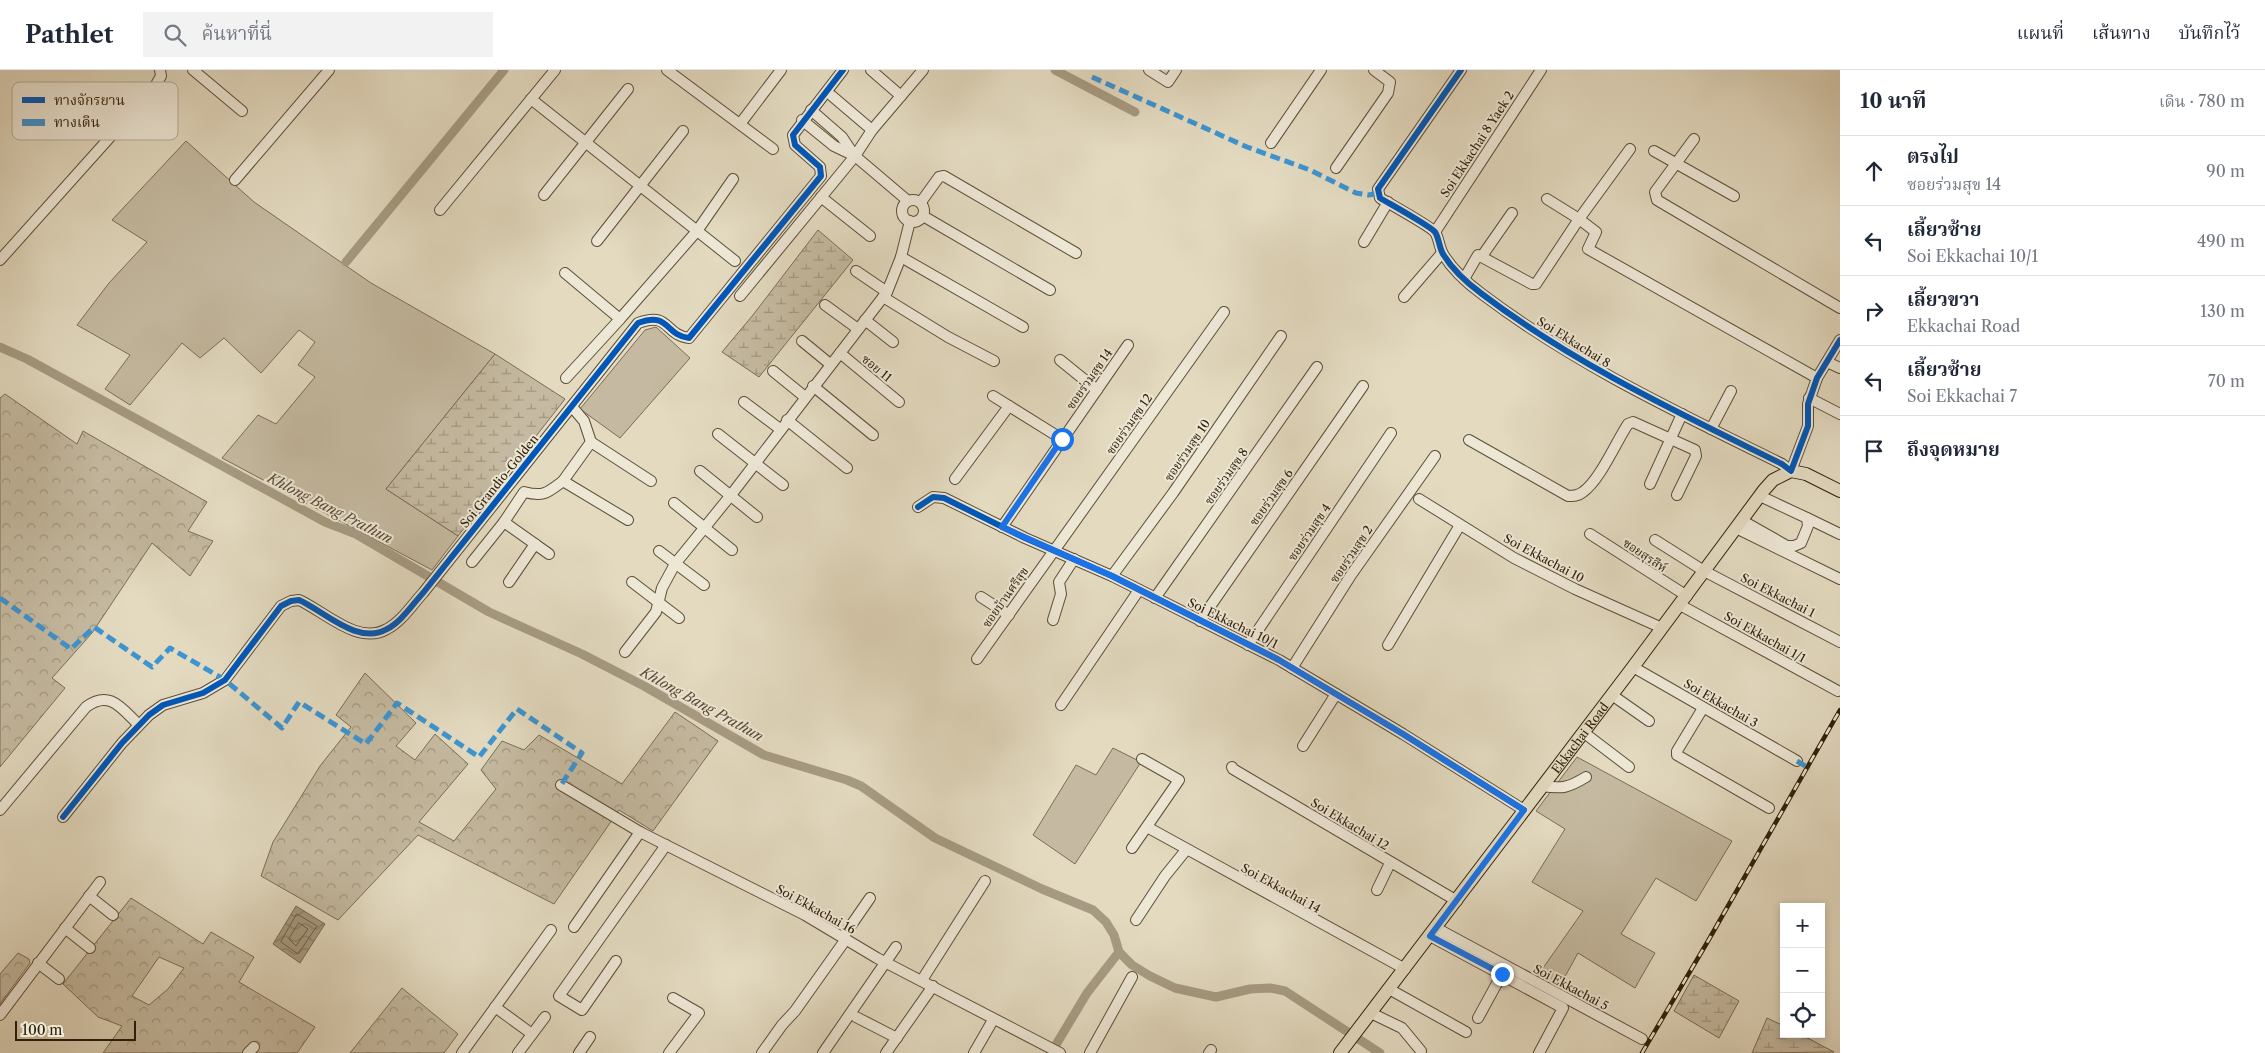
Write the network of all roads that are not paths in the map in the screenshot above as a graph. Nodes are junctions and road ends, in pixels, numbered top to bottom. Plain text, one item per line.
1 (160, 70) edge
2 (193, 70) edge
3 (329, 70) edge
4 (555, 70) edge
5 (667, 70) edge
6 (780, 70) edge
7 (843, 70) edge
8 (871, 70) edge
9 (923, 70) edge
10 (1150, 70) edge
11 (1176, 70) edge
12 (1321, 70) edge
13 (1374, 70) edge
14 (1461, 70) edge
15 (1541, 70) edge
16 (158, 82) edge
17 (628, 89) dead end
18 (832, 96) dead end
19 (901, 96) junction
20 (531, 99) junction
21 (811, 110) junction
22 (242, 111) dead end
23 (802, 120) junction
24 (740, 124) junction
25 (872, 130) junction
26 (683, 131) dead end
27 (1694, 139) dead end
28 (107, 140) edge
29 (586, 142) junction
30 (1271, 143) dead end
31 (773, 148) dead end
32 (1630, 149) dead end
33 (1654, 151) dead end
34 (855, 156) junction
35 (1678, 164) junction
36 (1336, 168) dead end
37 (733, 179) dead end
38 (235, 180) dead end
39 (640, 185) junction
40 (544, 195) dead end
41 (1734, 196) dead end
42 (821, 197) junction
43 (1546, 199) dead end
44 (908, 201) junction
45 (920, 202) junction
46 (1388, 202) junction
47 (440, 210) dead end
48 (1512, 214) dead end
49 (923, 216) junction
50 (1579, 219) junction
51 (910, 221) junction
52 (697, 231) junction
53 (1435, 232) junction
54 (870, 236) dead end
55 (597, 241) dead end
56 (1364, 242) dead end
57 (1076, 253) dead end
58 (1442, 253) junction
59 (1482, 256) junction
60 (901, 257) junction
61 (0, 260) edge
62 (735, 261) dead end
63 (856, 271) dead end
64 (565, 272) dead end
65 (1464, 279) junction
66 (1050, 290) dead end
67 (885, 294) junction
68 (740, 296) dead end
69 (1404, 297) dead end
70 (825, 304) dead end
71 (1840, 308) edge
72 (1224, 312) dead end
73 (620, 319) junction
74 (866, 320) junction
75 (1023, 327) dead end
76 (858, 329) junction
77 (1281, 336) dead end
78 (1840, 340) edge
79 (802, 341) dead end
80 (893, 342) dead end
81 (1128, 345) dead end
82 (840, 353) junction
83 (1060, 360) dead end
84 (994, 361) dead end
85 (1828, 362) junction
86 (830, 364) junction
87 (1317, 368) dead end
88 (1840, 368) edge
89 (773, 371) dead end
90 (566, 378) dead end
91 (1816, 378) junction
92 (813, 386) junction
93 (1363, 386) dead end
94 (1098, 390) junction
95 (1731, 391) dead end
96 (993, 396) dead end
97 (805, 397) junction
98 (1809, 398) junction
99 (744, 402) dead end
100 (899, 402) dead end
101 (1009, 406) junction
102 (572, 408) junction
103 (1682, 414) junction
104 (1840, 414) edge
105 (787, 420) junction
106 (780, 429) junction
107 (1711, 429) junction
108 (1391, 433) dead end
109 (718, 434) dead end
110 (872, 435) dead end
111 (1671, 438) junction
112 (1062, 439) junction
113 (1469, 440) dead end
114 (591, 442) junction
115 (1434, 456) dead end
116 (755, 463) junction
117 (847, 468) dead end
118 (700, 471) dead end
119 (1791, 471) junction
120 (955, 479) dead end
121 (651, 480) dead end
122 (562, 481) junction
123 (783, 484) dead end
124 (1650, 484) dead end
125 (1840, 491) edge
126 (731, 496) junction
127 (1677, 496) dead end
128 (1760, 496) junction
129 (1419, 500) dead end
130 (674, 503) dead end
131 (918, 507) dead end
132 (757, 516) dead end
133 (1808, 518) junction
134 (628, 520) dead end
135 (504, 522) junction
136 (1460, 525) junction
137 (1739, 525) junction
138 (1002, 527) junction
139 (705, 528) junction
140 (1590, 534) dead end
141 (1840, 534) edge
142 (1655, 540) dead end
143 (534, 544) junction
144 (732, 550) dead end
145 (1054, 550) junction
146 (658, 551) dead end
147 (549, 554) dead end
148 (1074, 559) junction
149 (472, 562) dead end
150 (675, 564) junction
151 (1704, 571) junction
152 (1112, 576) junction
153 (1840, 579) edge
154 (509, 582) dead end
155 (632, 582) dead end
156 (704, 585) dead end
157 (1139, 590) junction
158 (981, 597) dead end
159 (1155, 598) junction
160 (1683, 600) junction
161 (660, 604) junction
162 (1009, 615) junction
163 (679, 618) dead end
164 (1053, 620) dead end
165 (1200, 621) junction
166 (1662, 628) junction
167 (1840, 642) edge
168 (1248, 645) junction
169 (1388, 645) dead end
170 (625, 652) dead end
171 (977, 659) dead end
172 (1633, 667) junction
173 (1292, 668) junction
174 (1838, 690) dead end
175 (1336, 694) junction
176 (1612, 695) junction
177 (1061, 704) dead end
178 (1704, 708) junction
179 (1649, 721) dead end
180 (139, 725) junction
181 (1583, 732) junction
182 (1304, 746) dead end
183 (1142, 759) dead end
184 (1797, 761) dead end
185 (1232, 767) dead end
186 (1629, 767) dead end
187 (1586, 777) dead end
188 (561, 785) dead end
189 (1542, 786) junction
190 (1769, 808) dead end
191 (0, 810) edge
192 (1524, 810) junction
193 (63, 817) dead end
194 (1147, 827) junction
195 (640, 832) junction
196 (666, 845) junction
197 (1132, 848) dead end
198 (1186, 850) junction
199 (1390, 863) junction
200 (985, 880) dead end
201 (100, 882) dead end
202 (1376, 890) dead end
203 (88, 896) junction
204 (870, 898) dead end
205 (1457, 901) junction
206 (113, 915) dead end
207 (1136, 920) dead end
208 (574, 927) dead end
209 (65, 928) junction
210 (551, 930) dead end
211 (1433, 932) junction
212 (844, 938) junction
213 (896, 946) dead end
214 (90, 948) dead end
215 (616, 962) dead end
216 (885, 962) junction
217 (38, 963) junction
218 (1405, 969) junction
219 (1502, 974) junction
220 (1132, 976) dead end
221 (59, 979) dead end
222 (922, 980) junction
223 (933, 986) junction
224 (1389, 989) junction
225 (673, 998) dead end
226 (495, 1007) junction
227 (1371, 1014) junction
228 (0, 1015) edge
229 (545, 1017) dead end
230 (856, 1017) dead end
231 (1478, 1018) dead end
232 (993, 1020) junction
233 (1466, 1032) dead end
234 (532, 1034) junction
235 (590, 1037) dead end
236 (897, 1038) junction
237 (1642, 1039) dead end
238 (1342, 1050) edge
239 (1421, 1051) dead end
240 (462, 1053) edge
241 (518, 1053) edge
242 (579, 1053) edge
243 (669, 1053) edge
244 (762, 1053) edge
245 (823, 1053) edge
246 (886, 1053) edge
247 (974, 1053) edge
248 (1060, 1053) edge
249 (1090, 1053) edge
250 (1539, 1053) edge

1 - 16 street
2 - 22 street
3 - 38 street
4 - 20 street
5 - 24 street
6 - 24 street
7 - 21 street, Soi Grandio-Golden
8 - 19 street
9 - 19 street
10 - 11 street
12 - 30 street
13 - 36 street
14 - 46 street
15 - 53 street, Soi Ekkachai 8 Yaek 2
17 - 29 street
18 - 25 street
19 - 25 street
20 - 29 street
20 - 47 street
21 - 23 street, Soi Grandio-Golden
21 - 34 street
23 - 34 street
23 - 102 street, Soi Grandio-Golden
24 - 31 street
25 - 34 street
26 - 39 street
27 - 35 street
28 - 61 street
29 - 39 street
29 - 40 street
32 - 50 street
33 - 35 street
34 - 42 street
34 - 44 street
35 - 41 street
35 - 71 street
37 - 52 street
39 - 52 street
39 - 55 street
42 - 54 street
42 - 68 street
43 - 50 street
44 - 45 street
44 - 51 street
45 - 49 street
45 - 57 street
46 - 53 street
46 - 56 street
48 - 59 street
49 - 51 street
49 - 66 street
50 - 59 street
50 - 91 street
51 - 60 street
52 - 62 street
52 - 73 street
53 - 58 street, Soi Ekkachai 8
58 - 65 street, Soi Ekkachai 8
58 - 69 street
59 - 65 street
60 - 67 street
60 - 75 street
63 - 67 street
64 - 73 street
65 - 103 street, Soi Ekkachai 8
67 - 74 street
67 - 84 street
70 - 76 street
72 - 145 street, ซอยร่วมสุข 12
73 - 90 street
74 - 76 street
74 - 80 street
76 - 82 street
77 - 152 street, ซอยร่วมสุข 10
78 - 85 street
79 - 86 street
81 - 94 street, ซอยร่วมสุข 14
82 - 86 street
82 - 100 street, ซอย 11
83 - 94 street
85 - 88 street
85 - 91 street
86 - 92 street
87 - 159 street, ซอยร่วมสุข 8
89 - 97 street
91 - 98 street
92 - 97 street
92 - 110 street
93 - 165 street, ซอยร่วมสุข 6
94 - 112 street, ซอยร่วมสุข 14
95 - 107 street
96 - 101 street
97 - 105 street
98 - 104 street
98 - 119 street
99 - 106 street
101 - 112 street
101 - 120 street
102 - 114 street
102 - 180 street, Soi Grandio-Golden
103 - 107 street, Soi Ekkachai 8
103 - 111 street
105 - 106 street
105 - 117 street
106 - 116 street
107 - 119 street, Soi Ekkachai 8
108 - 168 street, ซอยร่วมสุข 4
109 - 116 street
111 - 113 street
111 - 124 street
111 - 127 street
112 - 138 street, ซอยร่วมสุข 14
114 - 121 street
114 - 122 street
115 - 173 street, ซอยร่วมสุข 2
116 - 123 street
116 - 126 street
118 - 126 street
119 - 125 main road
119 - 128 main road, Ekkachai Road
122 - 134 street
122 - 135 street
126 - 132 street
126 - 139 street
128 - 133 street
128 - 137 main road, Ekkachai Road
129 - 136 street, Soi Ekkachai 10
130 - 139 street
131 - 138 street, Soi Ekkachai 10/1
133 - 137 street
133 - 141 street
135 - 143 street
135 - 149 street
136 - 166 street, Soi Ekkachai 10
136 - 169 street
137 - 151 main road, Ekkachai Road
137 - 153 street
138 - 145 street, Soi Ekkachai 10/1
139 - 144 street
139 - 150 street
140 - 160 street, ซอยสุรสีห์
142 - 151 street, Soi Ekkachai 1
143 - 147 street
143 - 154 street
145 - 148 street, Soi Ekkachai 10/1
145 - 162 street, ซอยบ้านศรีสุข
146 - 150 street
148 - 152 street, Soi Ekkachai 10/1
148 - 164 street
150 - 156 street
150 - 161 street
151 - 160 main road, Ekkachai Road
151 - 167 street, Soi Ekkachai 1
152 - 157 street, Soi Ekkachai 10/1
155 - 161 street
157 - 159 street, Soi Ekkachai 10/1
157 - 177 street
158 - 162 street
159 - 165 street, Soi Ekkachai 10/1
160 - 166 main road, Ekkachai Road
160 - 174 street, Soi Ekkachai 1/1
161 - 163 street
161 - 170 street
162 - 171 street, ซอยบ้านศรีสุข
165 - 168 street, Soi Ekkachai 10/1
166 - 172 main road, Ekkachai Road
168 - 173 street, Soi Ekkachai 10/1
172 - 176 main road, Ekkachai Road
172 - 178 street, Soi Ekkachai 3
173 - 175 street, Soi Ekkachai 10/1
175 - 182 street
175 - 192 street, Soi Ekkachai 10/1
176 - 179 street
176 - 181 main road, Ekkachai Road
178 - 184 street, Soi Ekkachai 3
178 - 190 street
180 - 191 street
180 - 193 street, Soi Grandio-Golden
181 - 186 street
181 - 189 main road, Ekkachai Road
183 - 194 street
185 - 199 street, Soi Ekkachai 12
187 - 189 street
188 - 195 street, Soi Ekkachai 16
189 - 192 main road, Ekkachai Road
192 - 205 main road, Ekkachai Road
194 - 197 street
194 - 198 street, Soi Ekkachai 14
195 - 196 street, Soi Ekkachai 16
195 - 208 street
196 - 212 street, Soi Ekkachai 16
196 - 215 street
198 - 207 street
198 - 218 street, Soi Ekkachai 14
199 - 202 street
199 - 205 street, Soi Ekkachai 12
200 - 222 street
201 - 203 street
203 - 206 street
203 - 209 street
204 - 212 street
205 - 211 main road, Ekkachai Road
209 - 214 street
209 - 217 street
210 - 226 street
211 - 218 main road, Ekkachai Road
211 - 219 street
211 - 237 street, Soi Ekkachai 5
212 - 216 street, Soi Ekkachai 16
212 - 244 street
213 - 216 street
216 - 222 street, Soi Ekkachai 16
216 - 245 street
217 - 221 street
217 - 228 street
218 - 224 main road, Ekkachai Road
219 - 231 street
219 - 250 street
220 - 249 street
222 - 223 street, Soi Ekkachai 16
223 - 232 street, Soi Ekkachai 16
223 - 236 street
224 - 227 main road, Ekkachai Road
224 - 233 street
225 - 243 street
226 - 234 street
226 - 240 street
227 - 238 main road, Ekkachai Road
227 - 239 street
229 - 234 street
230 - 236 street
232 - 247 street
232 - 248 street, Soi Ekkachai 16
234 - 241 street
235 - 242 street
236 - 246 street

